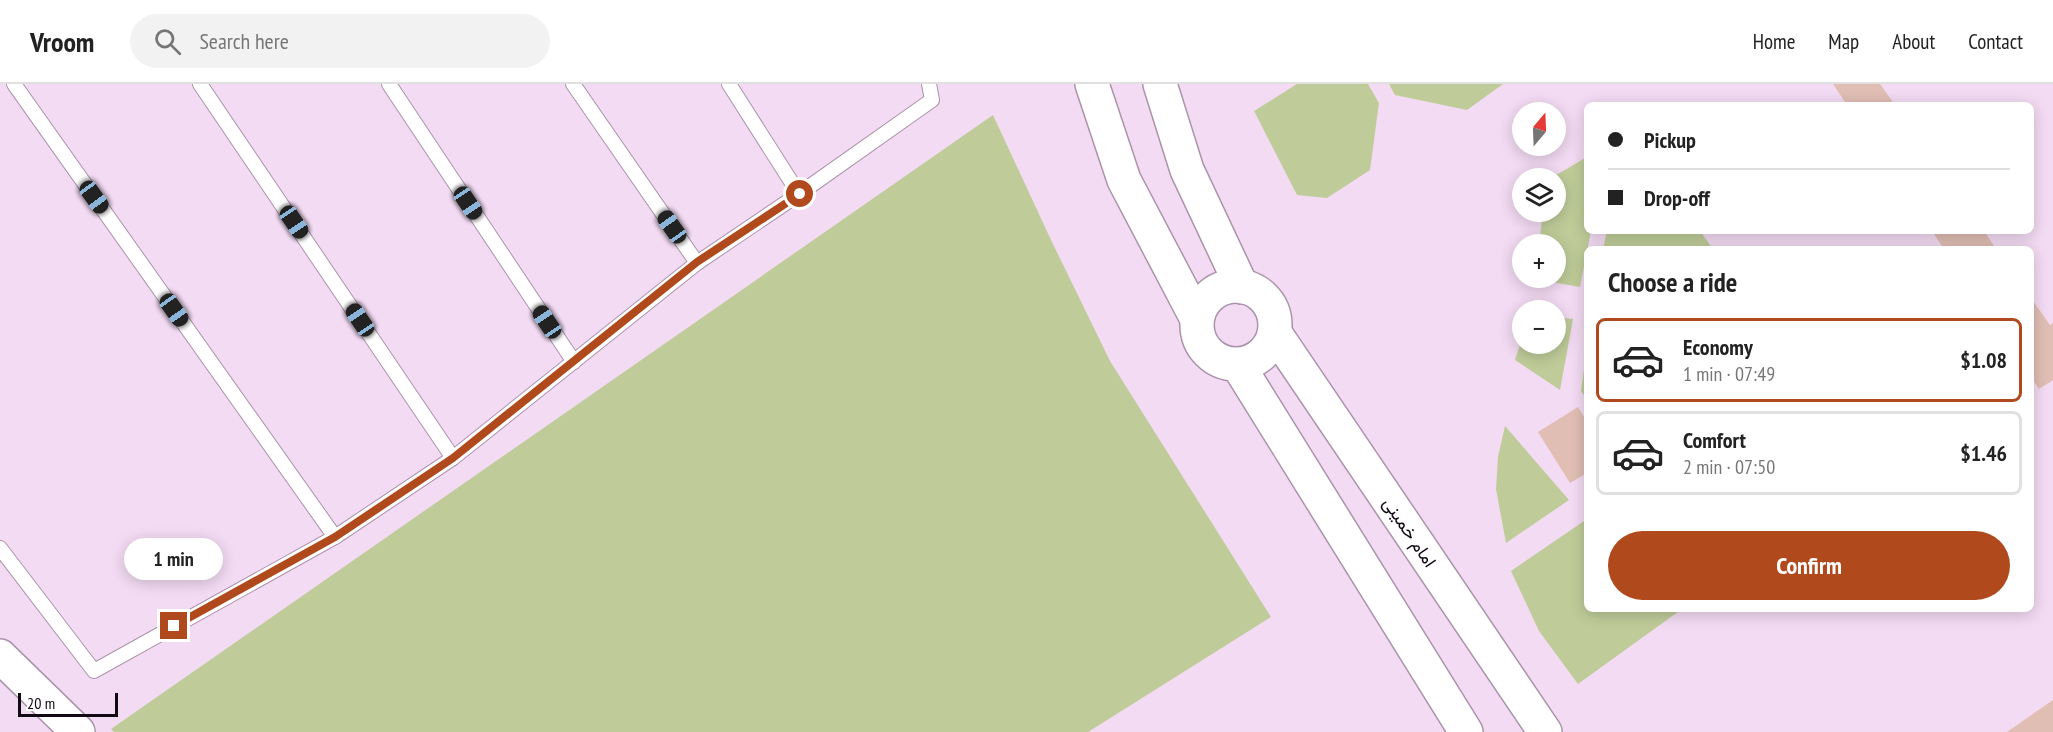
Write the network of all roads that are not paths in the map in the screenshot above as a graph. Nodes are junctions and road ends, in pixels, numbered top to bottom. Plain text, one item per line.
1 (14, 84) edge
2 (200, 84) edge
3 (388, 84) edge
4 (573, 84) edge
5 (729, 84) edge
6 (929, 84) edge
7 (1092, 84) edge
8 (1160, 84) edge
9 (800, 194) junction
10 (697, 262) junction
11 (1242, 287) junction
12 (1197, 319) junction
13 (1275, 333) junction
14 (574, 362) junction
15 (1238, 365) junction
16 (453, 458) junction
17 (335, 537) junction
18 (0, 548) edge
19 (0, 656) edge
20 (78, 732) edge
21 (1466, 732) edge
22 (1545, 732) edge

1 - 17 lane
2 - 16 lane
3 - 14 lane
4 - 10 lane
5 - 9 lane
6 - 9 lane
7 - 12 street
8 - 11 street
9 - 10 lane
10 - 14 lane
11 - 12 street
11 - 13 street
12 - 15 street
13 - 15 street
13 - 22 street, امام خمینی
14 - 16 lane
15 - 21 street
16 - 17 lane
17 - 18 lane
19 - 20 street

